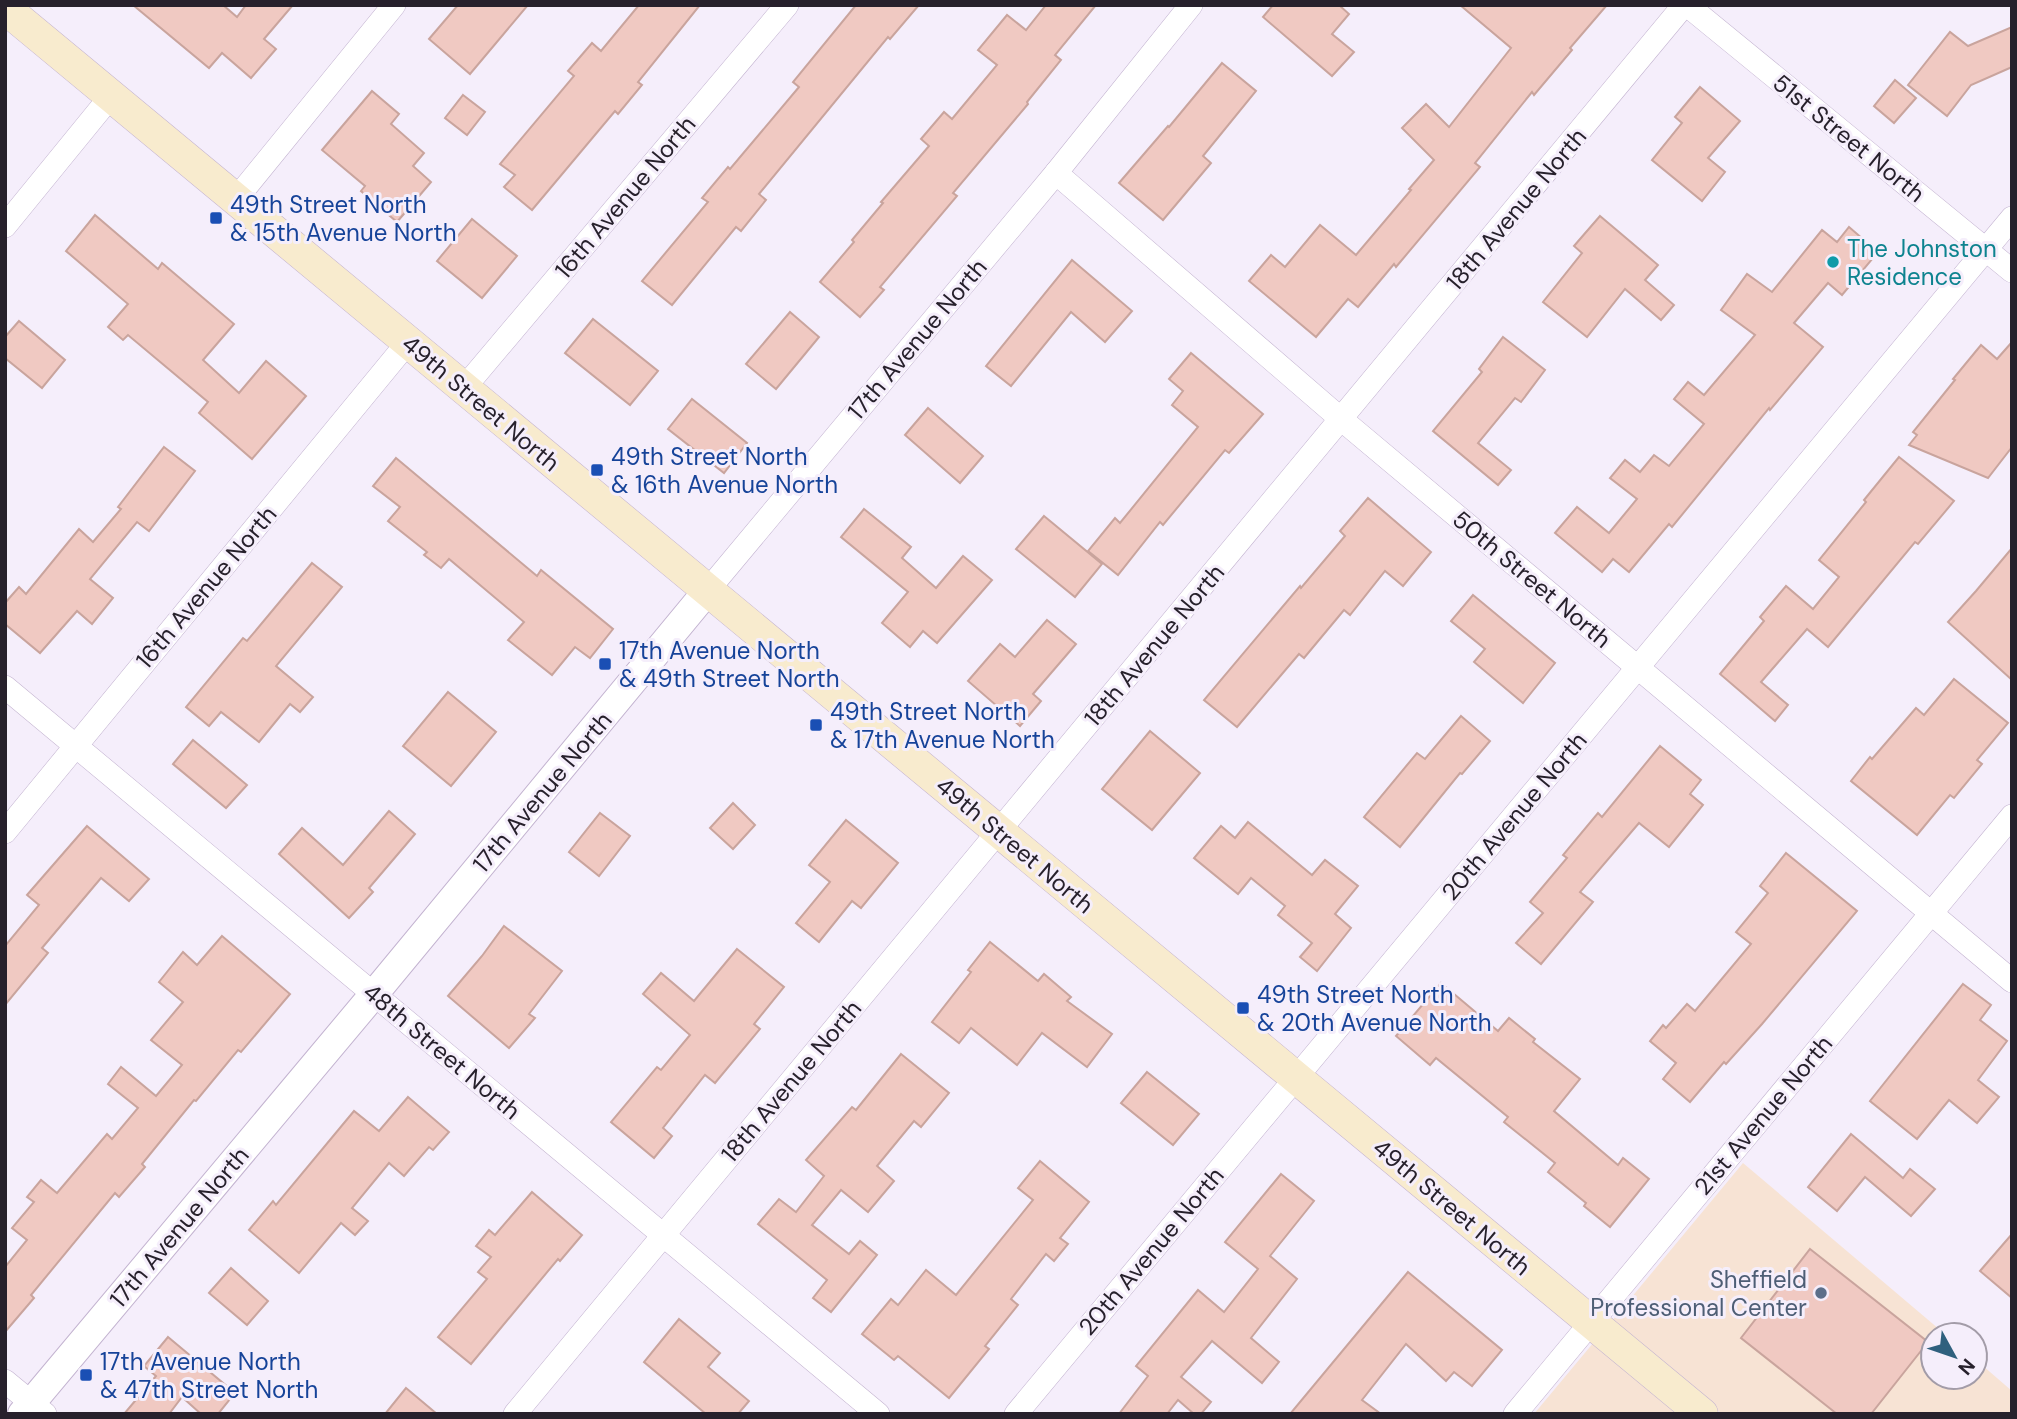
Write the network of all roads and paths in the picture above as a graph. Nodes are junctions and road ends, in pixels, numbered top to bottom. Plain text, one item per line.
1 (394, 5) edge
2 (787, 5) edge
3 (1191, 5) edge
4 (1685, 5) edge
5 (5, 8) edge
6 (111, 96) junction
7 (1056, 173) junction
8 (236, 199) junction
9 (2012, 218) edge
10 (5, 226) edge
11 (1986, 249) junction
12 (2012, 271) edge
13 (408, 342) junction
14 (464, 388) junction
15 (1341, 419) junction
16 (708, 590) junction
17 (1638, 667) junction
18 (5, 687) edge
19 (75, 745) junction
20 (2012, 816) edge
21 (999, 831) junction
22 (5, 832) edge
23 (1930, 914) junction
24 (2012, 981) edge
25 (374, 994) junction
26 (1295, 1077) junction
27 (663, 1235) junction
28 (1591, 1322) junction
29 (5, 1381) edge
30 (33, 1410) edge
31 (515, 1414) edge
32 (878, 1414) edge
33 (1016, 1414) edge
34 (1515, 1414) edge
35 (1702, 1414) edge

1 - 8 street
2 - 14 street, 16th Avenue North
3 - 7 street, 17th Avenue North
4 - 11 street, 51st Street North
4 - 15 street, 18th Avenue North
5 - 6 main road, 49th Street North
6 - 8 main road, 49th Street North
6 - 10 street
7 - 15 street, 50th Street North
7 - 16 street, 17th Avenue North
8 - 13 main road, 49th Street North
9 - 11 street, 20th Avenue North
11 - 12 street, 51st Street North
11 - 17 street, 20th Avenue North
13 - 14 main road, 49th Street North
13 - 19 street, 16th Avenue North
14 - 16 main road, 49th Street North
15 - 17 street, 50th Street North
15 - 21 street, 18th Avenue North
16 - 21 main road, 49th Street North
16 - 25 street, 17th Avenue North
17 - 23 street, 50th Street North
17 - 26 street, 20th Avenue North
18 - 19 street, 48th Street North
19 - 22 street, 16th Avenue North
19 - 25 street, 48th Street North
20 - 23 street, 21st Avenue North
21 - 26 main road, 49th Street North
21 - 27 street, 18th Avenue North
23 - 24 street, 50th Street North
23 - 28 street, 21st Avenue North
25 - 27 street, 48th Street North
25 - 30 street, 17th Avenue North
26 - 28 main road, 49th Street North
26 - 33 street, 20th Avenue North
27 - 31 street, 18th Avenue North
27 - 32 street, 48th Street North
28 - 34 street, 21st Avenue North
28 - 35 main road, 49th Street North
29 - 30 street

